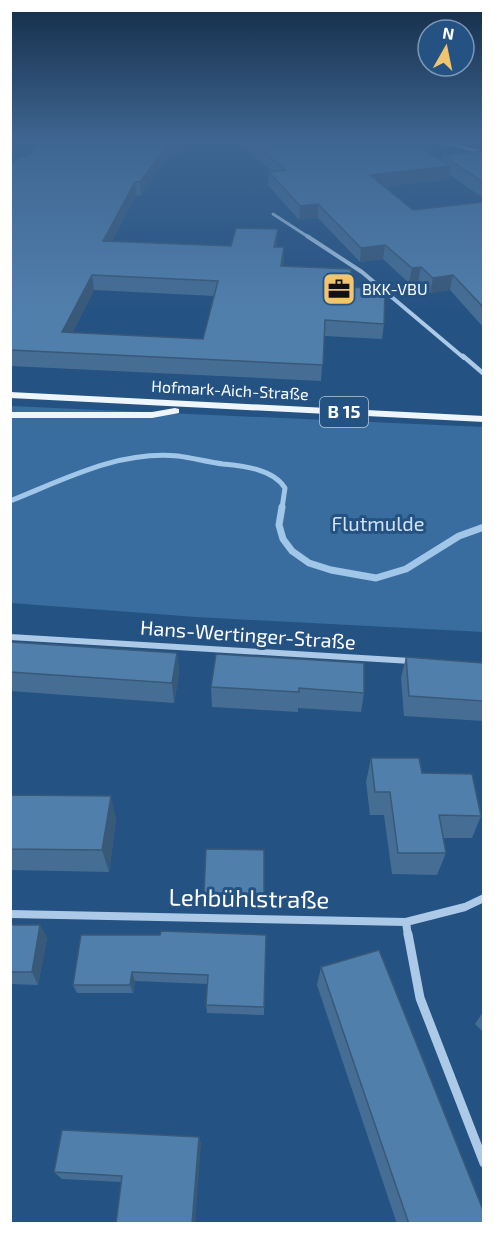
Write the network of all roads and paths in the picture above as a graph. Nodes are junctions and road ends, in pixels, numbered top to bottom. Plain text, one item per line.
1 (273, 214) dead end
2 (483, 374) edge
3 (10, 395) edge
4 (205, 406) junction
5 (10, 415) edge
6 (483, 419) edge
7 (10, 637) edge
8 (424, 662) edge
9 (483, 898) edge
10 (10, 914) edge
11 (406, 922) junction
12 (483, 1163) edge

1 - 2 street
3 - 4 main road, Hofmark-Aich-Straße / B 15
4 - 5 main road
4 - 6 main road, Hofmark-Aich-Straße / B 15
7 - 8 street, Hans-Wertinger-Straße
9 - 11 street, Lehbühlstraße
10 - 11 street, Lehbühlstraße
11 - 12 street

